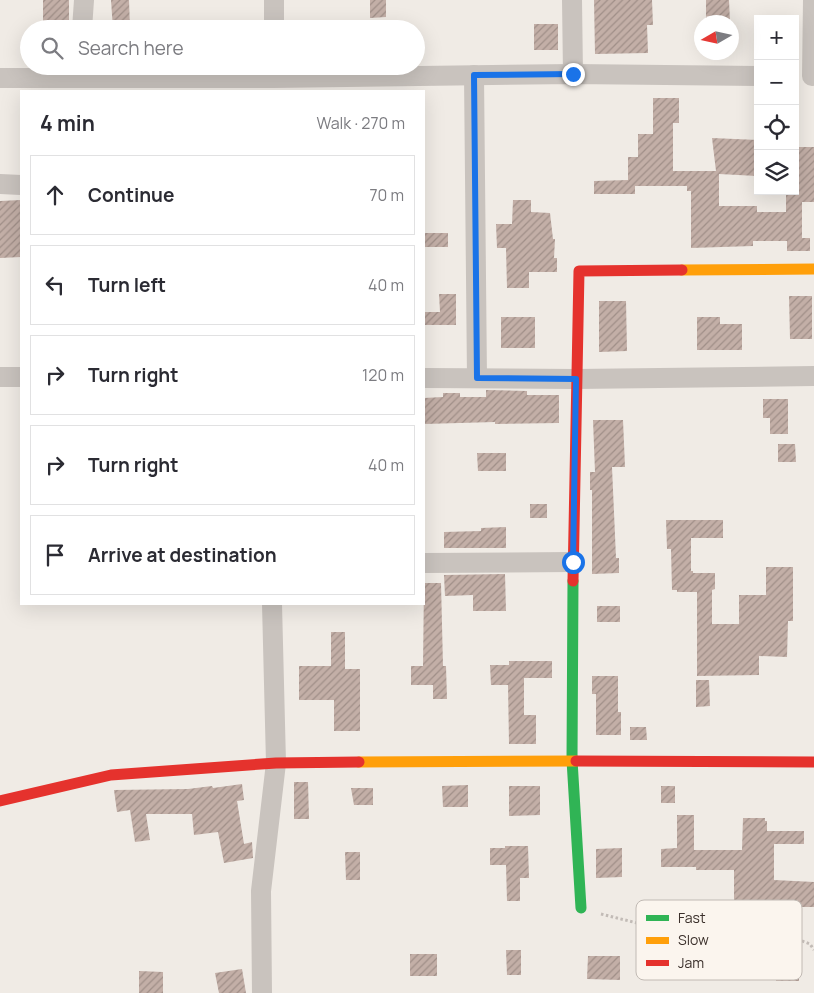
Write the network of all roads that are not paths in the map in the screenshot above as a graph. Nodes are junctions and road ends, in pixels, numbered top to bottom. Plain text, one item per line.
1 (84, 0) edge
2 (274, 0) edge
3 (572, 0) edge
4 (813, 0) edge
5 (83, 20) edge
6 (274, 20) edge
7 (573, 74) junction
8 (474, 75) junction
9 (754, 76) edge
10 (807, 76) edge
11 (0, 78) edge
12 (80, 78) edge
13 (274, 79) edge
14 (0, 184) edge
15 (20, 185) edge
16 (814, 269) edge
17 (814, 376) edge
18 (0, 377) edge
19 (20, 377) edge
20 (425, 378) edge
21 (477, 378) junction
22 (576, 379) junction
23 (573, 562) junction
24 (425, 563) edge
25 (272, 605) edge
26 (572, 760) junction
27 (814, 762) edge
28 (276, 763) junction
29 (0, 801) edge
30 (581, 908) road end
31 (262, 993) edge

1 - 5 street
2 - 6 street
3 - 7 street
4 - 10 street
7 - 8 street
7 - 9 street
8 - 13 street
8 - 21 street
11 - 12 street
12 - 13 street
14 - 15 street
16 - 22 street
17 - 22 street
18 - 19 street
20 - 21 street
21 - 22 street
22 - 23 street
23 - 24 street
23 - 26 street
25 - 28 street
26 - 27 street
26 - 28 street
26 - 30 street
28 - 29 street
28 - 31 street

